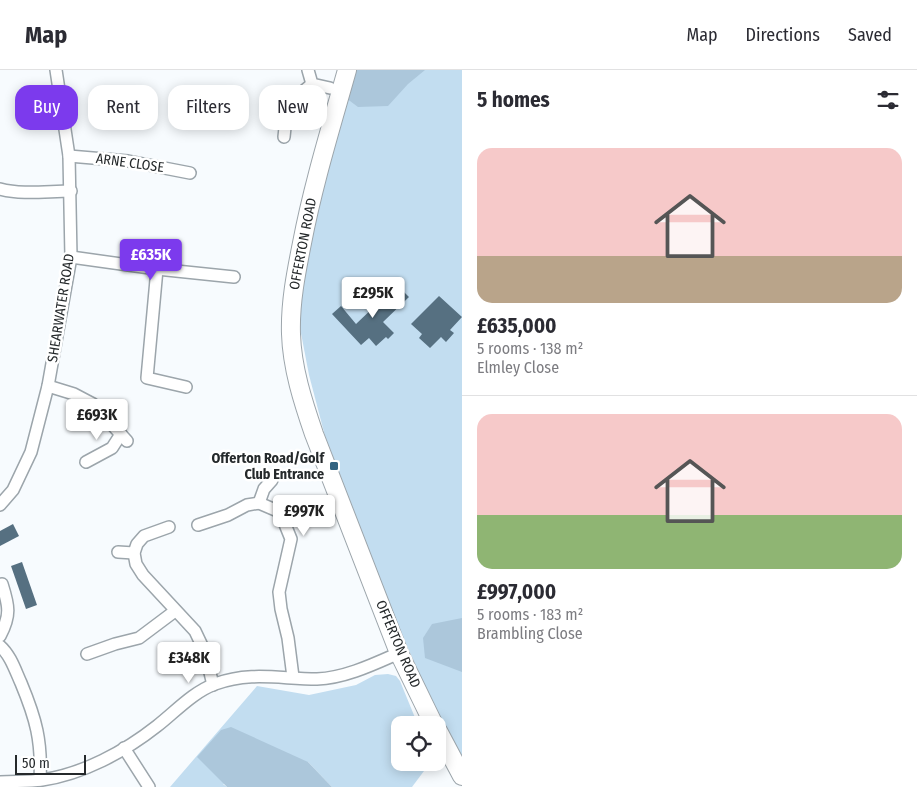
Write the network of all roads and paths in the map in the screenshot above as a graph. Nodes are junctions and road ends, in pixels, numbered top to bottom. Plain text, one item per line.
1 (56, 70) edge
2 (308, 70) edge
3 (347, 70) edge
4 (312, 84) junction
5 (330, 88) dead end
6 (284, 137) dead end
7 (69, 156) junction
8 (190, 173) dead end
9 (0, 189) edge
10 (71, 191) junction
11 (71, 257) junction
12 (157, 269) junction
13 (234, 277) dead end
14 (48, 386) junction
15 (186, 387) dead end
16 (86, 462) dead end
17 (272, 480) dead end
18 (259, 503) junction
19 (0, 505) edge
20 (198, 525) dead end
21 (169, 526) dead end
22 (118, 552) dead end
23 (134, 553) junction
24 (3, 590) edge
25 (175, 611) junction
26 (0, 636) edge
27 (0, 646) edge
28 (399, 653) junction
29 (87, 654) dead end
30 (293, 677) junction
31 (213, 685) junction
32 (430, 716) edge
33 (446, 746) edge
34 (124, 748) junction
35 (462, 776) edge
36 (40, 780) junction
37 (0, 782) edge
38 (149, 787) edge

1 - 7 street, SHEARWATER ROAD
2 - 4 street
3 - 28 main road, OFFERTON ROAD
4 - 5 street
4 - 6 street
7 - 8 street, ARNE CLOSE
7 - 10 street, SHEARWATER ROAD
9 - 10 street
10 - 11 street, SHEARWATER ROAD
11 - 12 street
11 - 14 street, SHEARWATER ROAD
12 - 13 street
12 - 15 street
14 - 16 street
14 - 19 street, SHEARWATER ROAD
17 - 18 street
18 - 20 street
18 - 30 street
21 - 23 street
22 - 23 street
23 - 25 street
24 - 26 street
25 - 29 street
25 - 31 street
27 - 36 street
28 - 30 street
28 - 32 main road, OFFERTON ROAD
30 - 31 street
31 - 34 street
33 - 35 main road
34 - 36 street
34 - 38 street
36 - 37 street

